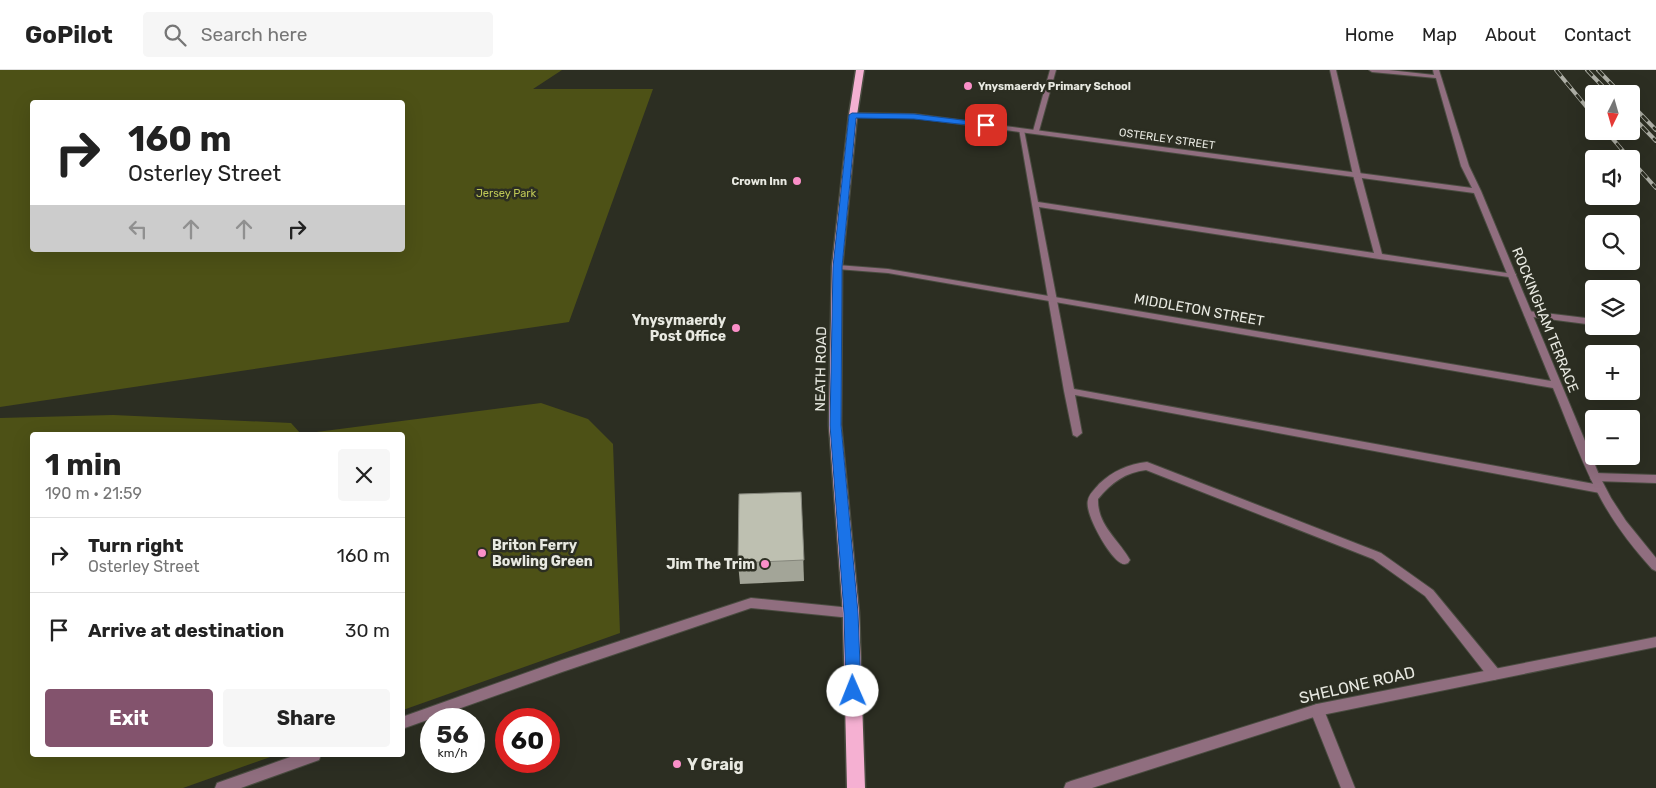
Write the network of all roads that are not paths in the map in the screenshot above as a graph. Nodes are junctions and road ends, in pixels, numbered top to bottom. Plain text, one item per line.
1 (860, 70) edge
2 (1053, 70) edge
3 (1333, 70) edge
4 (1372, 70) edge
5 (1437, 74) edge
6 (852, 115) junction
7 (1021, 130) junction
8 (1036, 131) junction
9 (1357, 175) junction
10 (1477, 191) junction
11 (1035, 204) junction
12 (1379, 257) junction
13 (837, 267) junction
14 (1513, 276) junction
15 (1052, 298) junction
16 (1528, 314) junction
17 (1585, 321) edge
18 (1556, 385) junction
19 (1069, 391) junction
20 (1077, 433) dead end
21 (1595, 477) junction
22 (1656, 479) edge
23 (1600, 489) junction
24 (1124, 560) dead end
25 (1656, 566) edge
26 (851, 613) junction
27 (1656, 642) edge
28 (1494, 674) junction
29 (1317, 710) junction
30 (405, 722) edge
31 (308, 757) edge
32 (222, 788) edge
33 (856, 788) edge
34 (1071, 788) edge
35 (1348, 788) edge

1 - 6 main road, NEATH ROAD
2 - 8 street
3 - 9 street
4 - 5 street
5 - 10 street, ROCKINGHAM TERRACE
6 - 7 street, OSTERLEY STREET
6 - 13 main road, NEATH ROAD
7 - 8 street, OSTERLEY STREET
7 - 11 street
8 - 9 street, OSTERLEY STREET
9 - 10 street, OSTERLEY STREET
9 - 12 street
10 - 14 street, ROCKINGHAM TERRACE
11 - 12 street
11 - 15 street
12 - 14 street
13 - 15 street, MIDDLETON STREET
13 - 26 main road, NEATH ROAD
14 - 16 street, ROCKINGHAM TERRACE
15 - 18 street, MIDDLETON STREET
15 - 19 street
16 - 17 street
16 - 18 street, ROCKINGHAM TERRACE
18 - 21 street, ROCKINGHAM TERRACE
19 - 20 street
19 - 23 street
21 - 22 street
21 - 23 street, ROCKINGHAM TERRACE
23 - 25 street, ROCKINGHAM TERRACE
24 - 28 street
26 - 30 street
26 - 33 main road, NEATH ROAD
27 - 28 street, SHELONE ROAD
28 - 29 street, SHELONE ROAD
29 - 34 street, SHELONE ROAD
29 - 35 street
31 - 32 street

